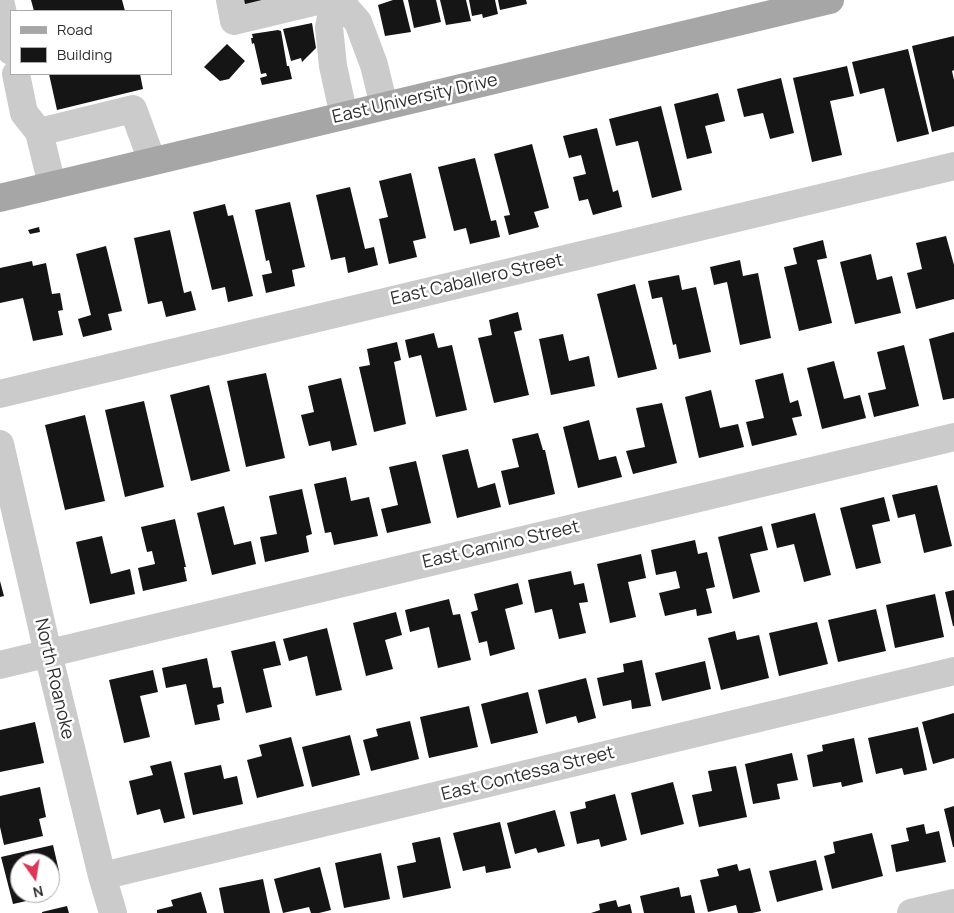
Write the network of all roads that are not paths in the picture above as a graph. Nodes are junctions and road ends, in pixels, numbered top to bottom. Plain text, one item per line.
1 (0, 0) edge
2 (322, 0) edge
3 (337, 0) edge
4 (830, 0) edge
5 (232, 10) edge
6 (10, 46) edge
7 (16, 75) edge
8 (384, 106) junction
9 (344, 116) junction
10 (39, 132) junction
11 (152, 161) junction
12 (954, 166) edge
13 (52, 185) junction
14 (0, 198) edge
15 (0, 394) edge
16 (954, 437) edge
17 (0, 444) edge
18 (48, 653) junction
19 (0, 665) edge
20 (954, 672) edge
21 (102, 876) junction
22 (954, 903) edge
23 (113, 913) edge
24 (911, 913) edge

1 - 6 street
2 - 5 street
3 - 8 street
3 - 9 street
4 - 8 main road, East University Drive
7 - 10 street
8 - 9 main road, East University Drive
9 - 11 main road, East University Drive
10 - 11 street
10 - 13 street
11 - 13 main road, East University Drive
12 - 15 street, East Caballero Street
13 - 14 main road, East University Drive
16 - 18 street, East Camino Street
17 - 18 street, North Roanoke
18 - 19 street, East Camino Street
18 - 21 street, North Roanoke
20 - 21 street, East Contessa Street
21 - 23 street, North Roanoke
22 - 24 street

